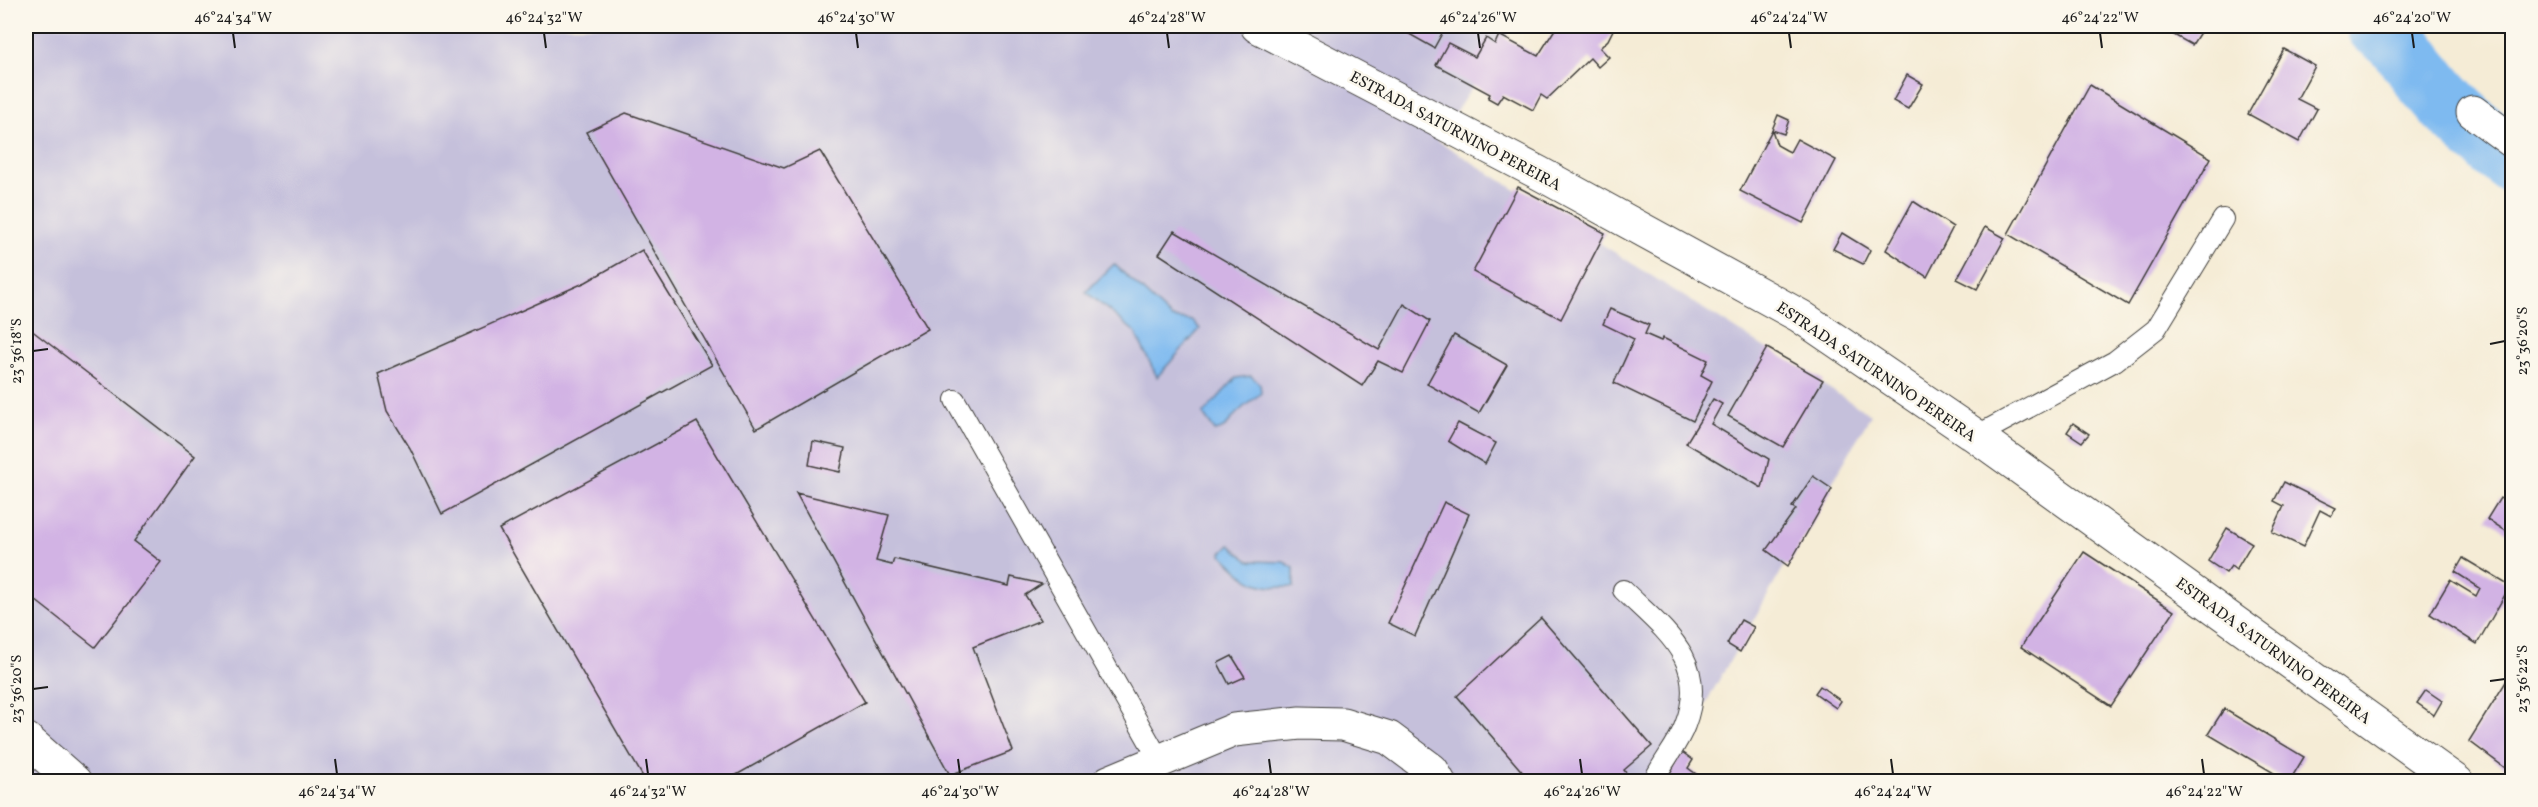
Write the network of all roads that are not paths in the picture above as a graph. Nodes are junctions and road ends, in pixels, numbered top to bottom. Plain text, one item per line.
1 (1257, 26) edge
2 (2473, 112) dead end
3 (2512, 141) edge
4 (2223, 219) dead end
5 (955, 400) dead end
6 (1976, 436) junction
7 (1623, 590) dead end
8 (26, 739) edge
9 (1160, 761) junction
10 (1117, 780) edge
11 (75, 782) edge
12 (1439, 782) edge
13 (1653, 782) edge
14 (2457, 782) edge

1 - 6 street, ESTRADA SATURNINO PEREIRA
2 - 3 street
4 - 6 lane
5 - 9 lane
6 - 14 street, ESTRADA SATURNINO PEREIRA
7 - 13 lane
8 - 11 street
9 - 10 street
9 - 12 street

